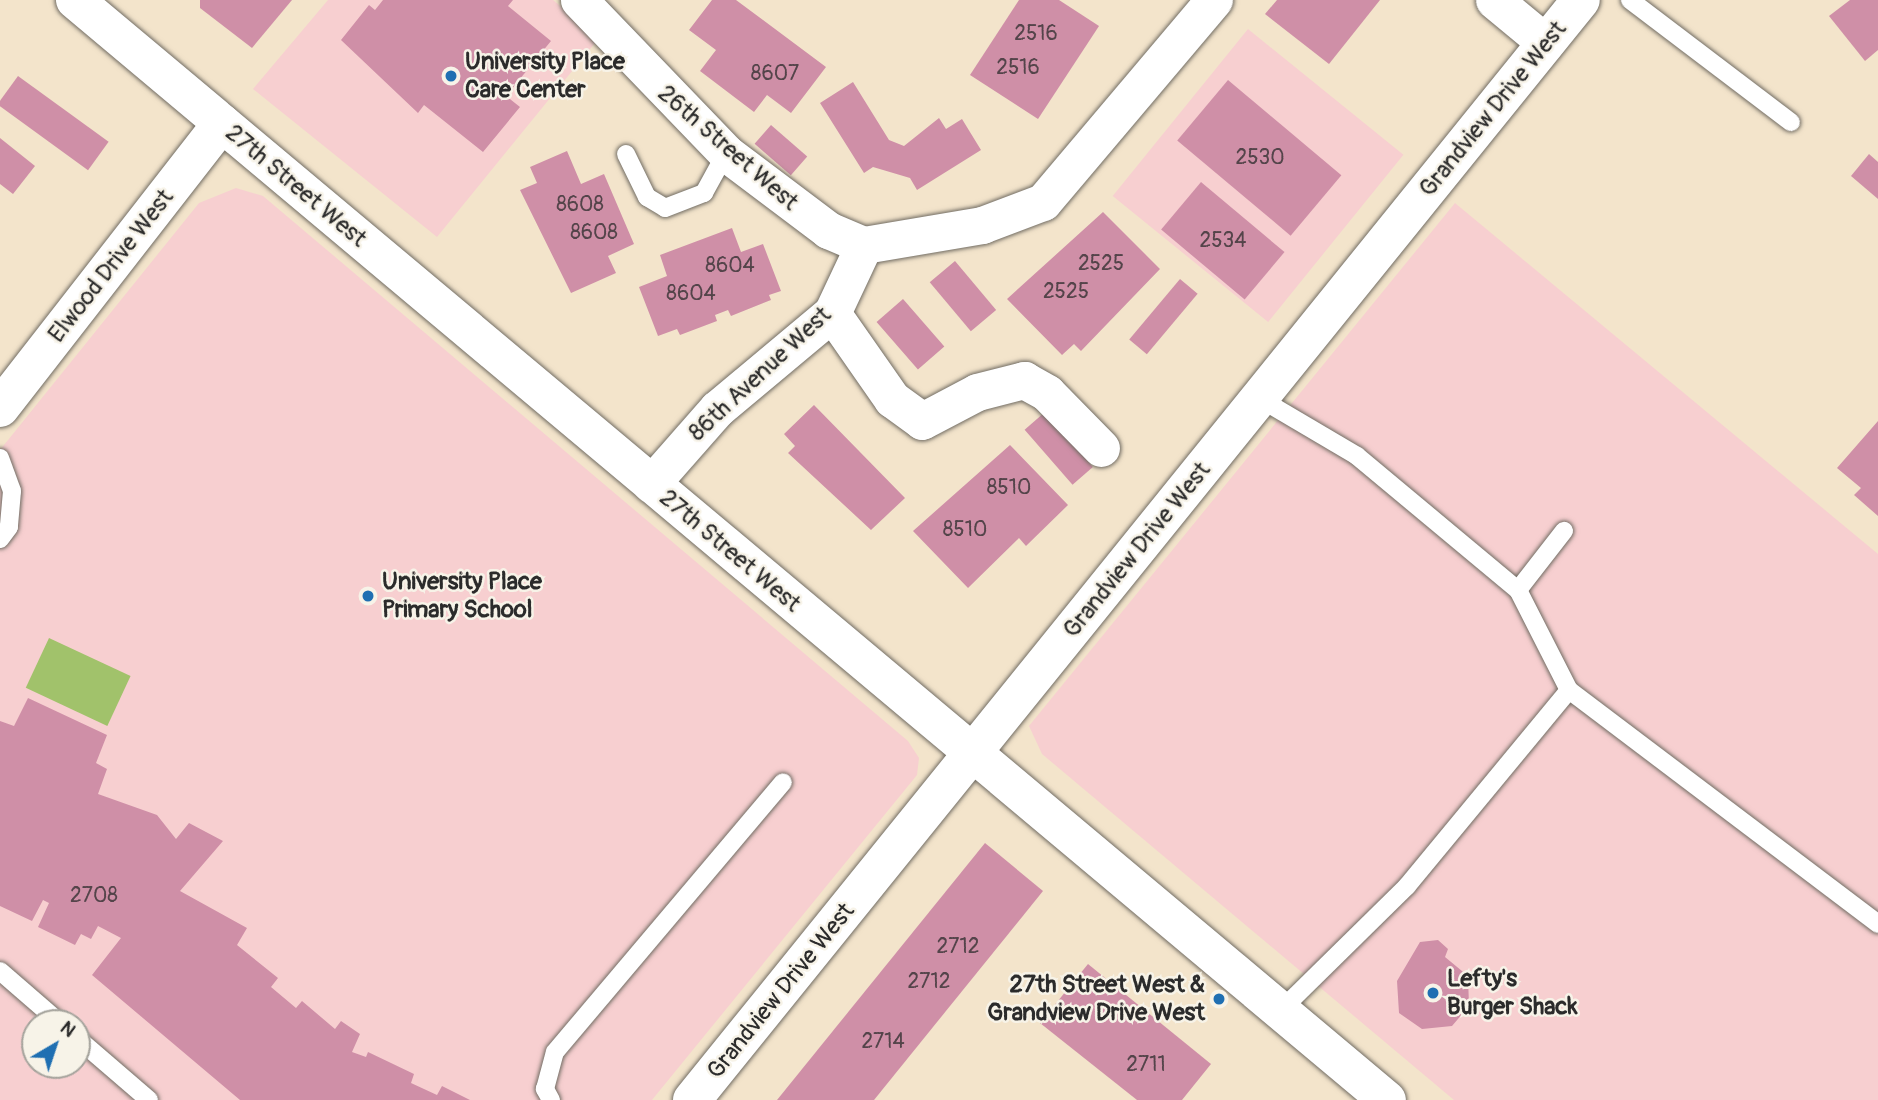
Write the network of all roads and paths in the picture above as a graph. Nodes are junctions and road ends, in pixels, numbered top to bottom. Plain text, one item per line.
1 (579, 0) edge
2 (1214, 0) edge
3 (1494, 0) edge
4 (1581, 0) edge
5 (1630, 0) edge
6 (93, 6) edge
7 (1546, 43) junction
8 (1791, 122) dead end
9 (222, 123) junction
10 (726, 153) junction
11 (626, 154) dead end
12 (864, 245) junction
13 (832, 313) junction
14 (1259, 398) junction
15 (0, 408) edge
16 (1101, 448) dead end
17 (0, 458) edge
18 (650, 484) junction
19 (1564, 531) dead end
20 (0, 539) edge
21 (1518, 590) junction
22 (1569, 690) junction
23 (973, 754) junction
24 (783, 782) dead end
25 (1878, 924) edge
26 (0, 971) edge
27 (44, 1009) edge
28 (1280, 1011) junction
29 (91, 1050) edge
30 (149, 1100) edge
31 (551, 1100) edge
32 (692, 1100) edge
33 (1387, 1100) edge

1 - 10 street, 26th Street West
2 - 12 street
3 - 7 street
4 - 7 street, Grandview Drive West
5 - 8 lane
6 - 9 street, 27th Street West
7 - 14 street, Grandview Drive West
9 - 15 street, Elwood Drive West
9 - 18 street, 27th Street West
10 - 11 lane
10 - 12 street, 26th Street West
12 - 13 street, 86th Avenue West
13 - 16 street
13 - 18 street, 86th Avenue West
14 - 21 lane
14 - 23 street, Grandview Drive West
17 - 20 lane
18 - 23 street, 27th Street West
19 - 21 lane
21 - 22 lane
22 - 25 lane
22 - 28 lane
23 - 28 street, 27th Street West
23 - 32 street, Grandview Drive West
24 - 31 lane
26 - 27 lane
28 - 33 street, 27th Street West
29 - 30 lane

